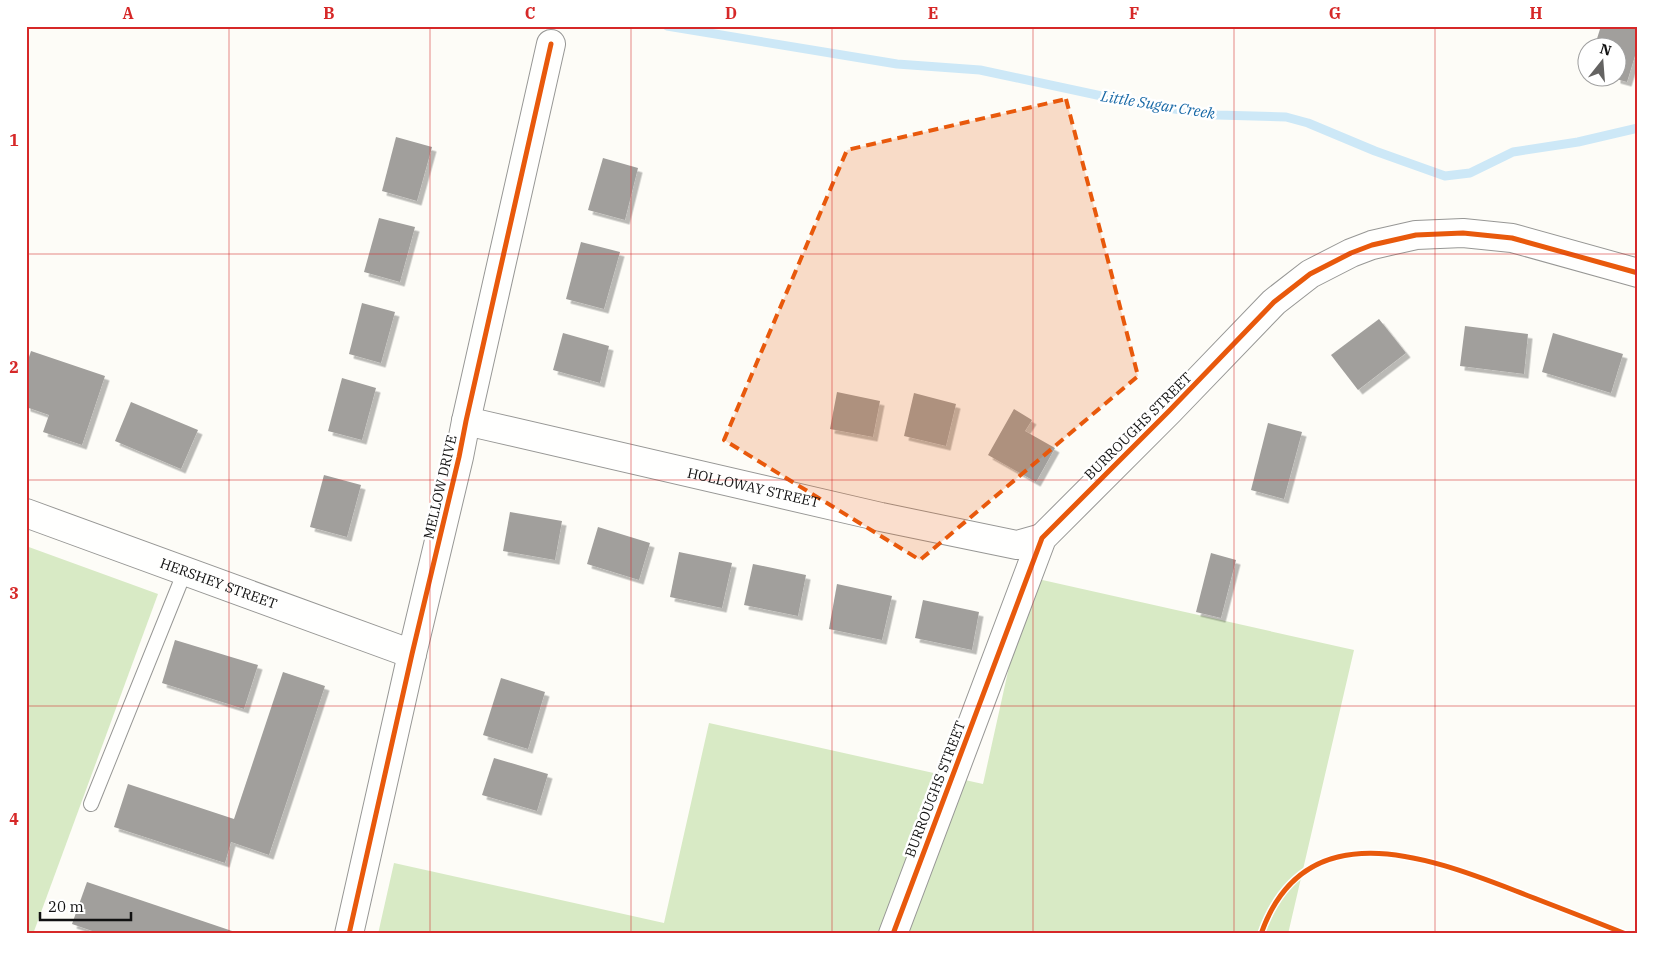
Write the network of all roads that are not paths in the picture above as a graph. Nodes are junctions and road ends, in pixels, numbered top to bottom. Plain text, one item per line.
1 (551, 44) dead end
2 (1638, 273) edge
3 (466, 421) junction
4 (26, 513) edge
5 (1042, 538) junction
6 (185, 571) junction
7 (412, 654) junction
8 (91, 804) dead end
9 (349, 934) edge
10 (893, 934) edge

1 - 3 street, MELLOW DRIVE
2 - 5 street, BURROUGHS STREET
3 - 5 street, HOLLOWAY STREET
3 - 7 street, MELLOW DRIVE
4 - 6 street, HERSHEY STREET
5 - 10 street, BURROUGHS STREET
6 - 7 street, HERSHEY STREET
6 - 8 lane
7 - 9 street, MELLOW DRIVE

